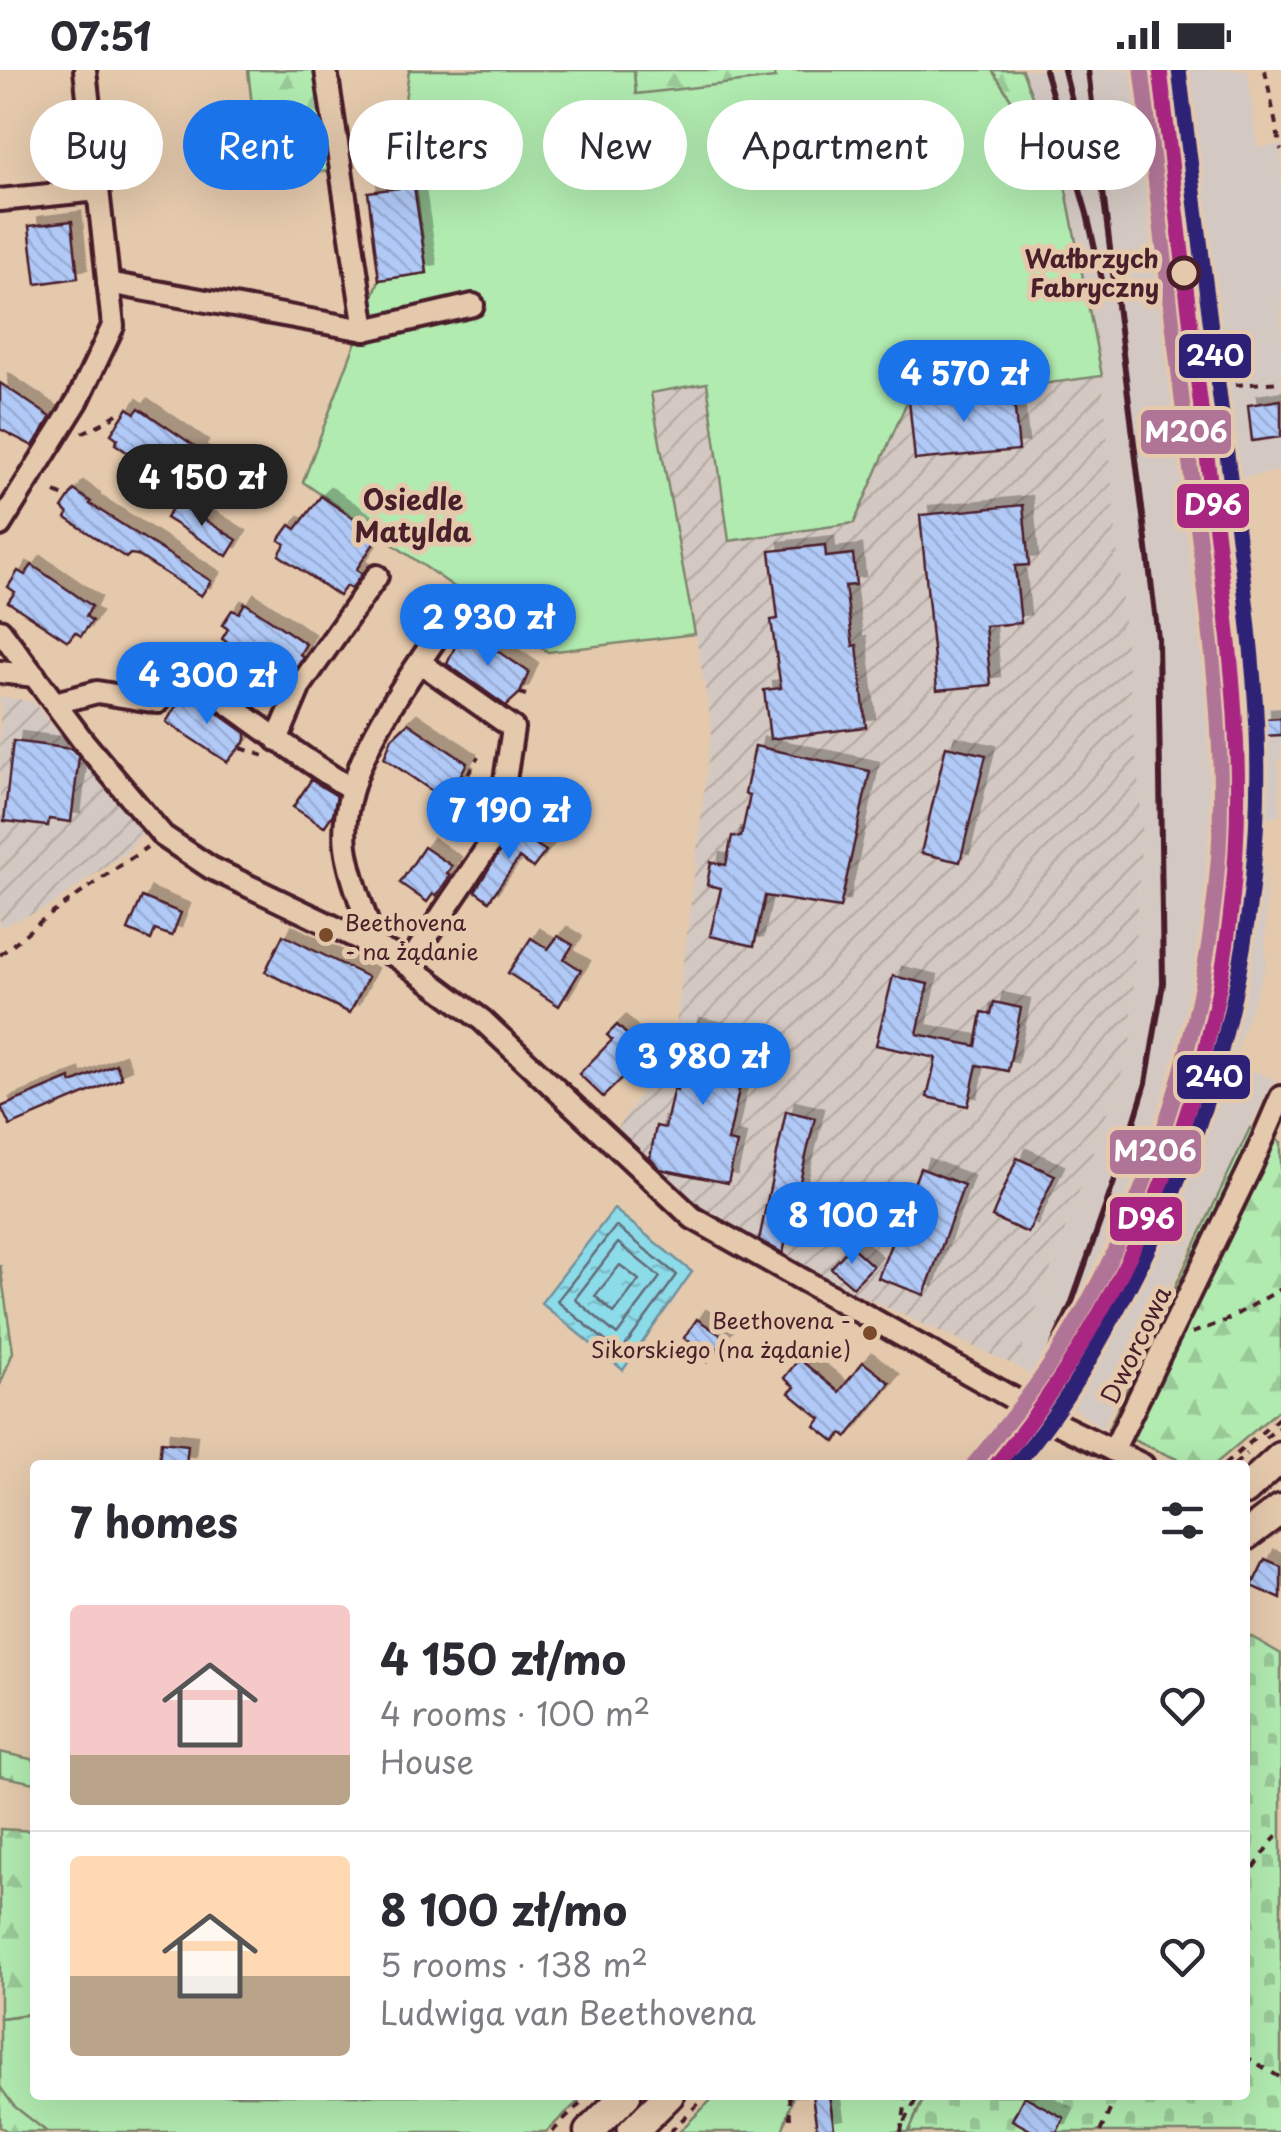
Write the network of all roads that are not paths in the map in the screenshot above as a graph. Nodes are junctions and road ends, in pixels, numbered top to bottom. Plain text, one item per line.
1 (84, 70) edge
2 (326, 70) edge
3 (88, 100) edge
4 (98, 190) joint
5 (0, 200) edge
6 (108, 283) junction
7 (473, 305) dead end
8 (365, 330) junction
9 (0, 525) edge
10 (376, 576) dead end
11 (458, 606) dead end
12 (0, 630) edge
13 (421, 663) junction
14 (0, 672) edge
15 (34, 676) junction
16 (55, 703) junction
17 (277, 740) junction
18 (350, 788) junction
19 (374, 945) junction
20 (408, 966) junction
21 (1281, 1098) edge
22 (1114, 1451) junction
23 (1281, 1457) edge
24 (1133, 1460) edge
25 (1250, 1485) edge
26 (1269, 1515) edge
27 (1250, 1532) edge
28 (621, 2100) edge
29 (664, 2100) edge
30 (589, 2132) edge
31 (632, 2132) edge

1 - 3 street
2 - 8 street
4 - 5 street
4 - 6 street
6 - 8 street
6 - 9 street
7 - 8 street
10 - 17 street
11 - 13 street
12 - 15 street
13 - 18 street
13 - 20 street
14 - 15 street
15 - 16 street
16 - 17 street
16 - 19 street
17 - 18 street
18 - 19 street
19 - 20 street
20 - 22 street
21 - 22 street, Dworcowa
22 - 24 street
23 - 25 main road
26 - 27 main road
28 - 30 main road
29 - 31 main road

